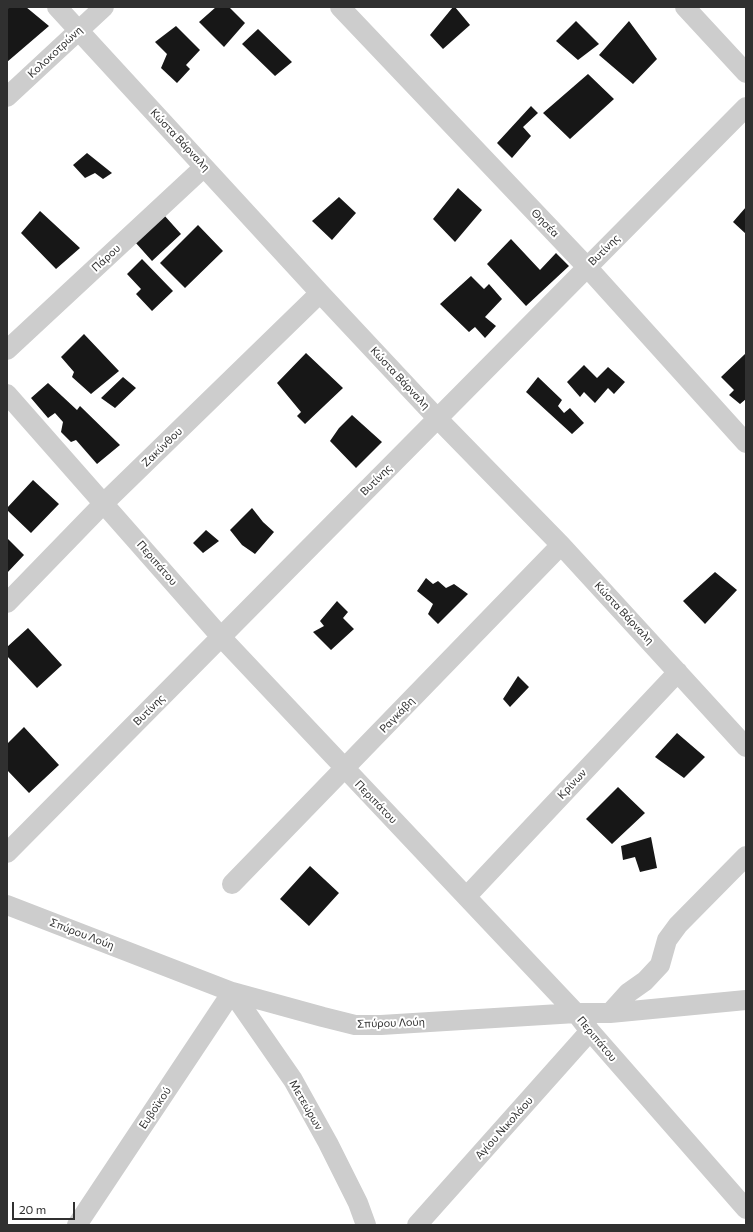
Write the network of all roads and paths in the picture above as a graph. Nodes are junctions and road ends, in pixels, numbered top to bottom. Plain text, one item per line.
1 (57, 7) edge
2 (104, 7) edge
3 (340, 7) edge
4 (685, 7) edge
5 (78, 30) junction
6 (746, 73) edge
7 (7, 97) edge
8 (746, 107) edge
9 (204, 167) junction
10 (587, 267) junction
11 (320, 293) junction
12 (7, 350) edge
13 (7, 394) edge
14 (437, 418) junction
15 (746, 443) edge
16 (104, 503) junction
17 (561, 545) junction
18 (7, 603) edge
19 (221, 637) junction
20 (678, 672) junction
21 (746, 747) edge
22 (345, 768) junction
23 (7, 853) edge
24 (746, 856) edge
25 (232, 884) dead end
26 (467, 896) junction
27 (7, 905) edge
28 (232, 992) junction
29 (746, 1000) edge
30 (576, 1013) junction
31 (610, 1013) junction
32 (590, 1031) junction
33 (746, 1209) edge
34 (746, 1222) edge
35 (77, 1225) edge
36 (366, 1225) edge
37 (417, 1225) edge
38 (744, 1225) edge

1 - 5 street, Κώστα Βάρναλη
2 - 5 street, Κολοκοτρώνη
3 - 10 street, Θησέα
4 - 6 street
5 - 7 street, Κολοκοτρώνη
5 - 9 street, Κώστα Βάρναλη
8 - 10 street, Βυτίνης
9 - 11 street, Κώστα Βάρναλη
9 - 12 street, Πάρου
10 - 14 street, Βυτίνης
10 - 15 street, Θησέα
11 - 14 street, Κώστα Βάρναλη
11 - 16 street, Ζακύνθου
13 - 16 street, Περιπάτου
14 - 17 street, Κώστα Βάρναλη
14 - 19 street, Βυτίνης
16 - 18 street, Ζακύνθου
16 - 19 street, Περιπάτου
17 - 20 street, Κώστα Βάρναλη
17 - 22 street, Ραγκάβη
19 - 22 street, Περιπάτου
19 - 23 street, Βυτίνης
20 - 21 street, Κώστα Βάρναλη
20 - 26 street, Κρίνων
22 - 25 street, Ραγκάβη
22 - 26 street, Περιπάτου
24 - 31 street
26 - 30 street, Περιπάτου
27 - 28 street, Σπύρου Λούη
28 - 30 street, Σπύρου Λούη
28 - 35 street, Ευβοϊκού
28 - 36 street, Μετεώρων
29 - 31 street, Σπύρου Λούη
30 - 31 street, Σπύρου Λούη
30 - 32 street, Περιπάτου
32 - 33 street, Περιπάτου
32 - 37 street, Αγίου Νικολάου
34 - 38 street

